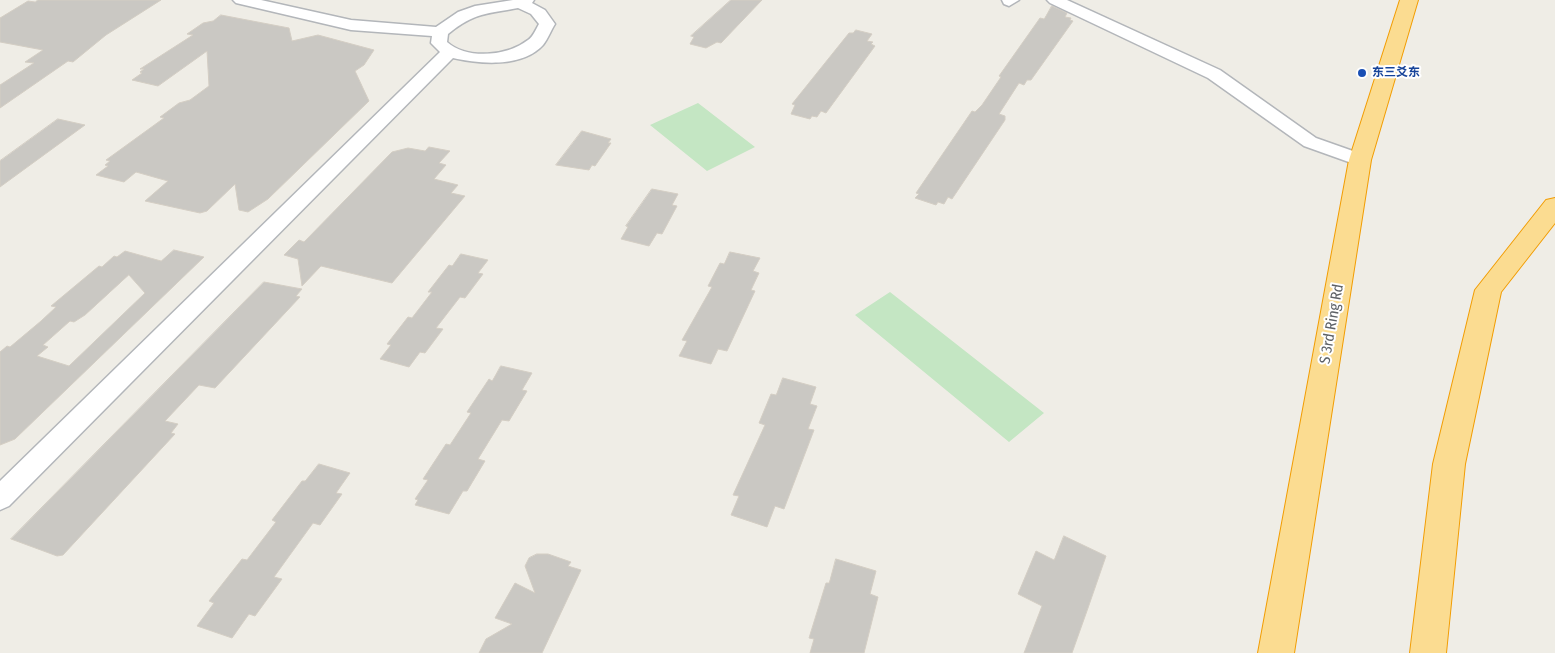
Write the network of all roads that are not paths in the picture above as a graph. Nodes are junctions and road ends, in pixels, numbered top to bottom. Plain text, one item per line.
1 (241, 0) edge
2 (1055, 0) edge
3 (1101, 0) edge
4 (1409, 0) edge
5 (524, 2) edge
6 (1096, 17) junction
7 (440, 32) junction
8 (449, 52) junction
9 (1360, 160) junction
10 (1555, 206) edge
11 (0, 498) edge
12 (1276, 653) edge
13 (1428, 653) edge

1 - 7 street
2 - 6 street
3 - 6 street
4 - 9 highway, S 3rd Ring Rd
5 - 7 street
5 - 8 street
6 - 9 street
7 - 8 street
8 - 11 street
9 - 12 highway, S 3rd Ring Rd
10 - 13 highway

